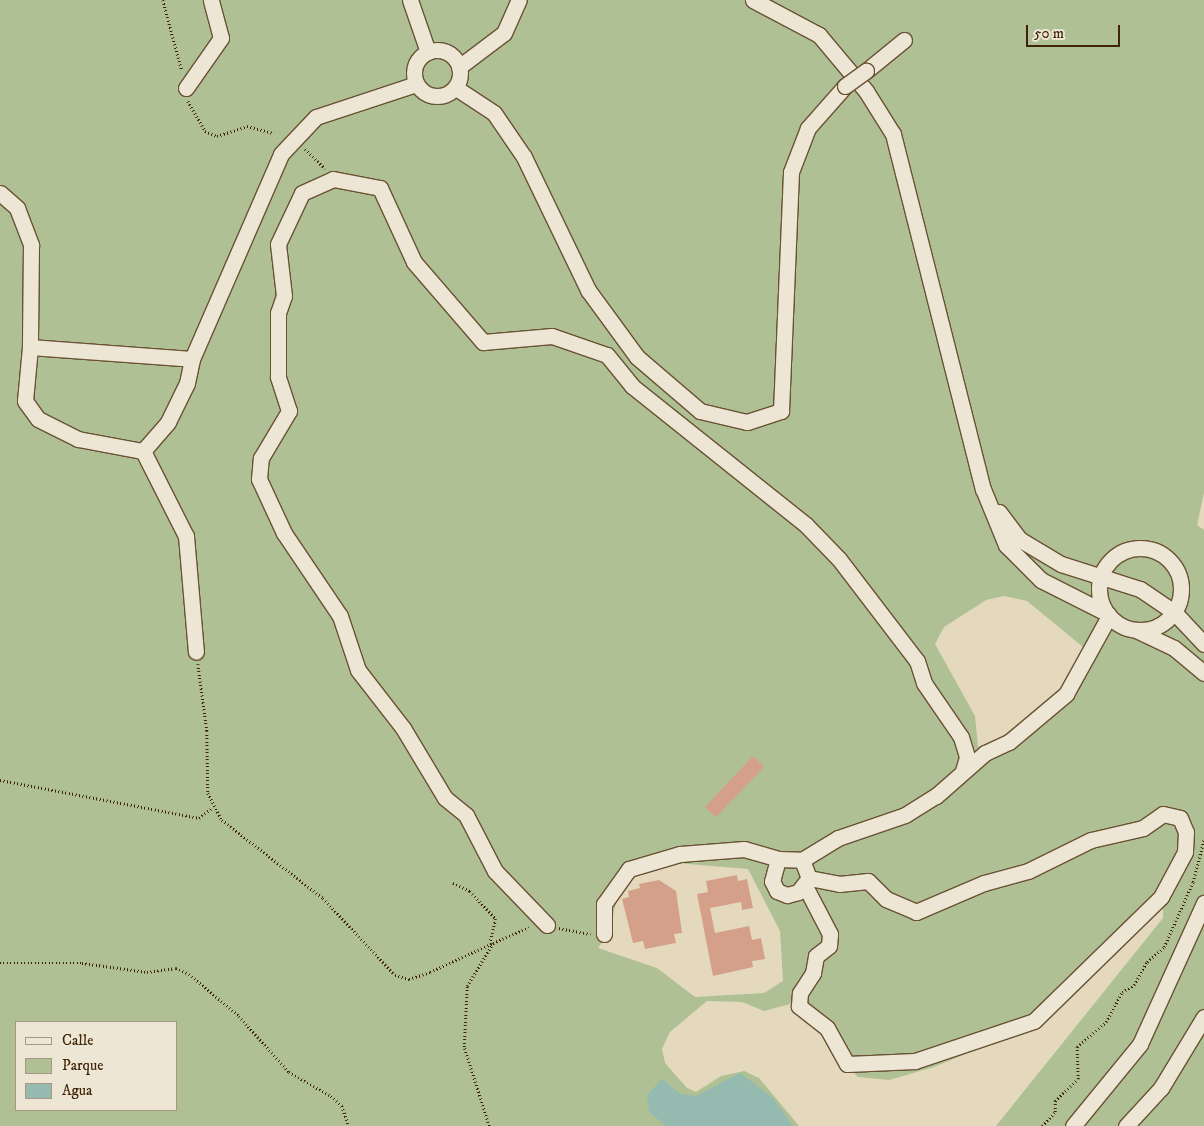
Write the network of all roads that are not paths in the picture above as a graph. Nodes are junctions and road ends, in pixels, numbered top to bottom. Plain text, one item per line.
1 (211, 0) edge
2 (410, 0) edge
3 (519, 0) edge
4 (753, 0) edge
5 (904, 40) dead end
6 (428, 52) junction
7 (459, 66) junction
8 (416, 84) junction
9 (186, 88) dead end
10 (456, 88) junction
11 (0, 193) edge
12 (30, 347) junction
13 (192, 358) junction
14 (143, 451) junction
15 (983, 490) junction
16 (1102, 574) junction
17 (1174, 612) junction
18 (1109, 615) junction
19 (1135, 630) junction
20 (1204, 644) edge
21 (196, 652) road end
22 (1204, 673) edge
23 (963, 771) junction
24 (778, 859) junction
25 (802, 860) junction
26 (807, 882) junction
27 (1204, 903) edge
28 (547, 925) road end
29 (604, 934) road end
30 (1204, 1017) edge
31 (1073, 1126) edge
32 (1126, 1126) edge

1 - 9 lane
2 - 6 lane
3 - 7 lane
4 - 15 lane
5 - 10 lane, bridge
6 - 7 lane
6 - 8 lane
7 - 10 lane
8 - 10 lane
8 - 13 lane
11 - 12 lane
12 - 13 lane
12 - 14 lane
13 - 14 lane
14 - 21 lane
15 - 16 lane
15 - 18 lane
16 - 17 lane
16 - 17 lane
16 - 18 lane
17 - 19 lane
17 - 20 lane
18 - 19 lane
18 - 23 lane
19 - 22 lane
23 - 25 lane
23 - 28 lane
24 - 25 lane
24 - 26 lane
24 - 29 lane
25 - 26 lane
26 - 26 lane
27 - 31 lane
30 - 32 lane

